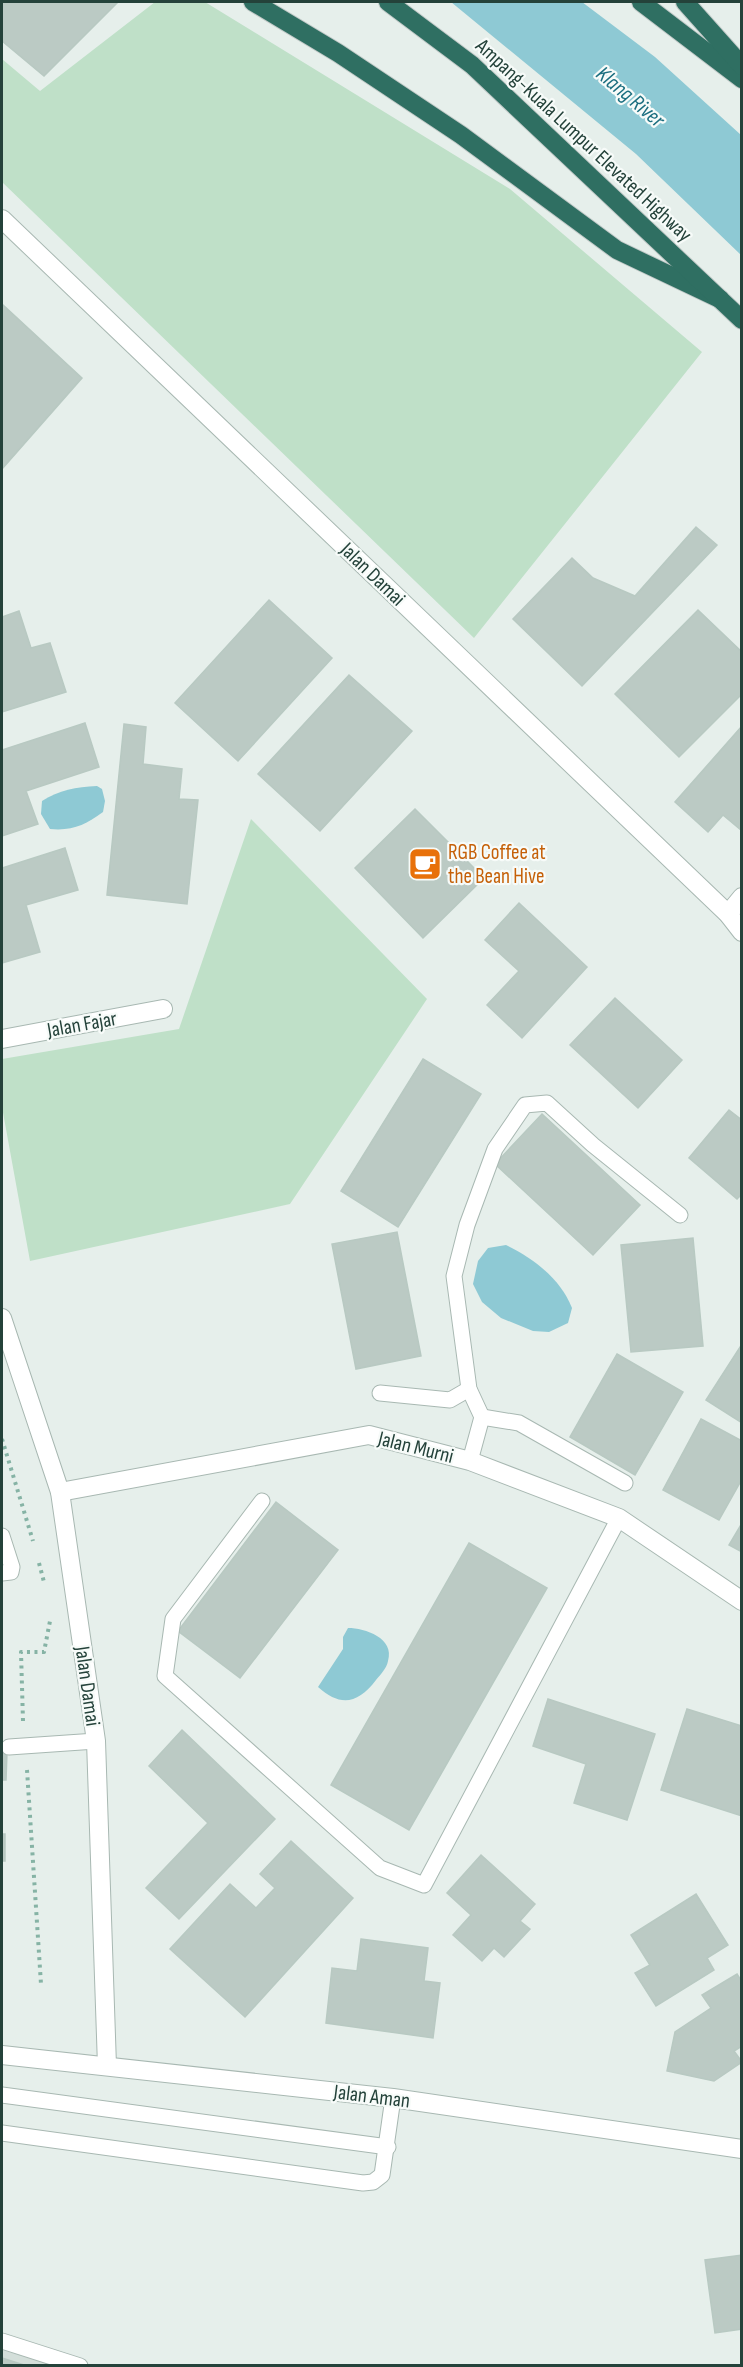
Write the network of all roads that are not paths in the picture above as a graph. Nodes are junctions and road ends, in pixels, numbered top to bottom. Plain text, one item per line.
1 (253, 2) edge
2 (388, 2) edge
3 (641, 2) edge
4 (685, 2) edge
5 (741, 66) edge
6 (741, 79) edge
7 (2, 219) edge
8 (720, 299) junction
9 (741, 320) edge
10 (741, 897) edge
11 (728, 914) junction
12 (741, 932) edge
13 (163, 1009) dead end
14 (2, 1039) edge
15 (680, 1215) dead end
16 (2, 1318) edge
17 (469, 1389) junction
18 (380, 1393) dead end
19 (482, 1417) junction
20 (470, 1461) junction
21 (625, 1483) dead end
22 (60, 1492) junction
23 (262, 1501) dead end
24 (619, 1518) junction
25 (2, 1536) edge
26 (2, 1574) edge
27 (741, 1601) edge
28 (96, 1742) junction
29 (17, 1746) road end
30 (2, 2055) edge
31 (107, 2066) junction
32 (2, 2095) edge
33 (393, 2098) junction
34 (2, 2133) edge
35 (388, 2147) junction
36 (741, 2149) edge
37 (2, 2342) edge
38 (80, 2366) edge

1 - 8 highway
2 - 8 highway, Ampang-Kuala Lumpur Elevated Highway
3 - 6 highway
4 - 5 highway
7 - 11 street, Jalan Damai
8 - 9 highway, Ampang-Kuala Lumpur Elevated Highway
10 - 11 street
11 - 12 street, Jalan Damai
13 - 14 street, Jalan Fajar
15 - 17 lane
16 - 22 street, Jalan Damai
17 - 18 lane
17 - 19 lane
19 - 20 lane
19 - 21 lane
20 - 22 street, Jalan Murni
20 - 24 street, Jalan Murni
22 - 28 street, Jalan Damai
23 - 24 lane
24 - 27 street, Jalan Murni
25 - 26 lane
28 - 29 lane
28 - 31 street, Jalan Damai
30 - 31 street, Jalan Aman
31 - 33 street, Jalan Aman
32 - 35 lane
33 - 35 lane
33 - 36 street, Jalan Aman
34 - 35 lane
37 - 38 lane

